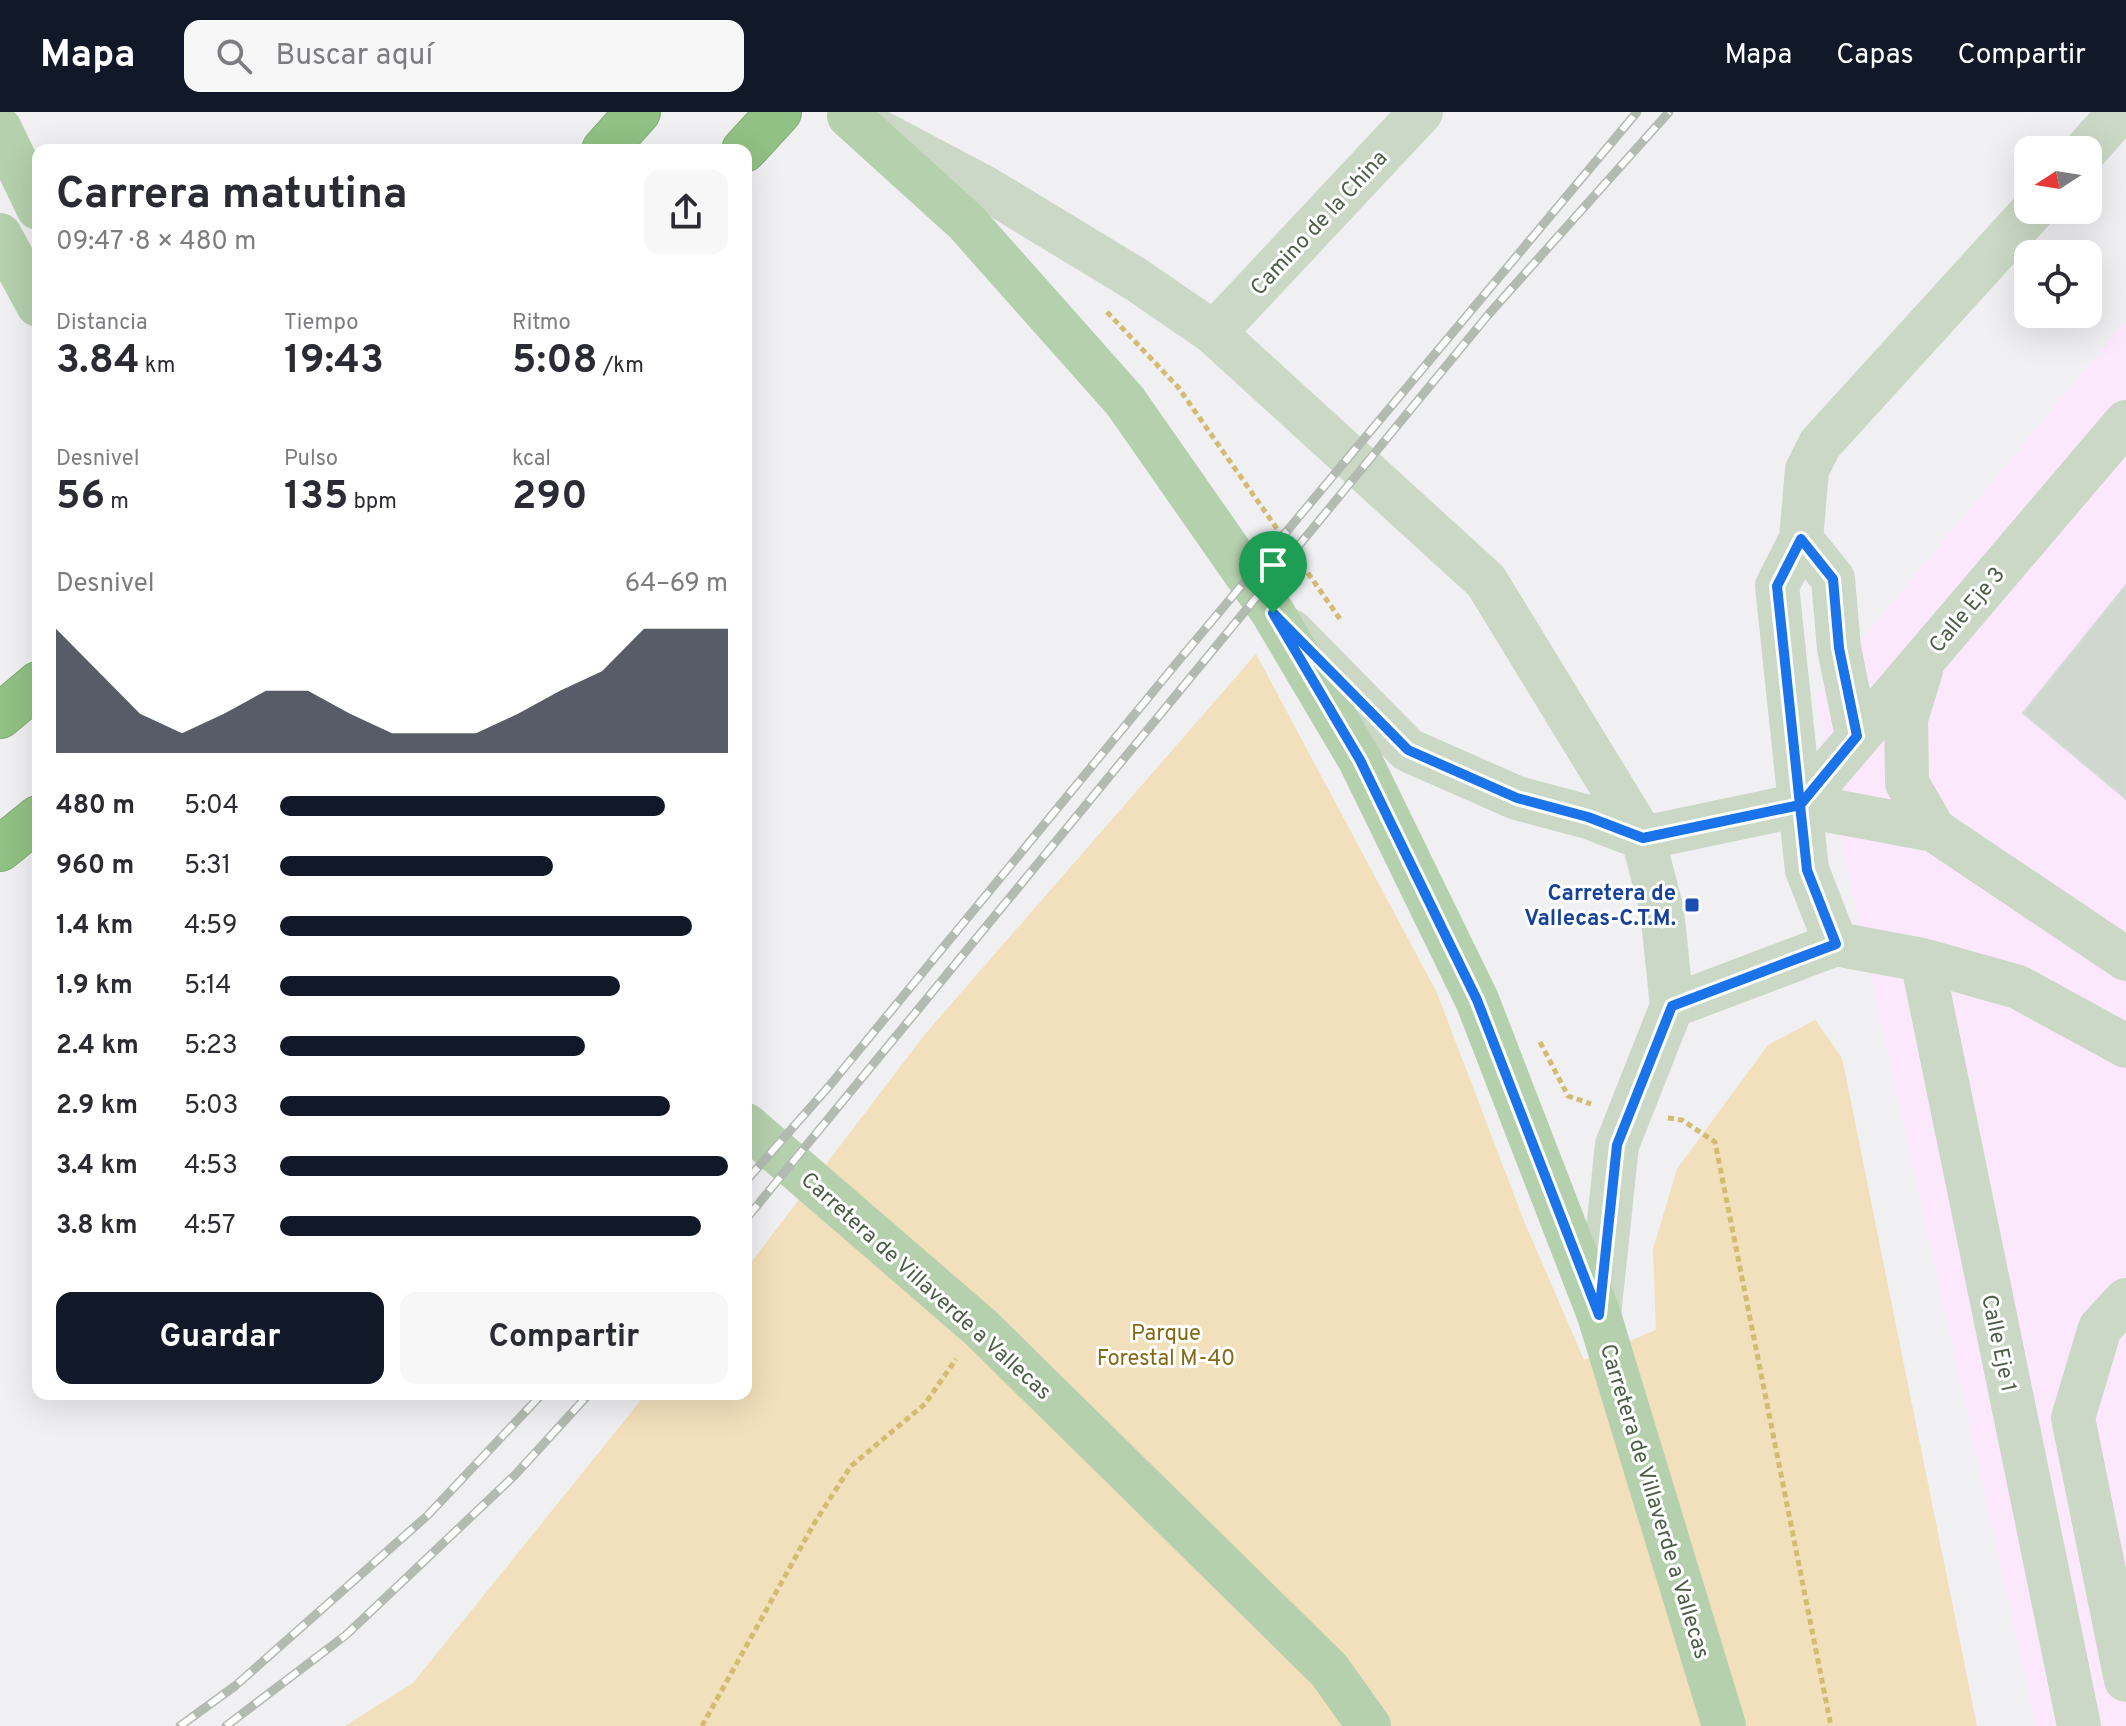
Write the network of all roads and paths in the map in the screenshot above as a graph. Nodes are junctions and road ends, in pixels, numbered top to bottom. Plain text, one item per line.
1 (638, 112) edge
2 (1421, 112) edge
3 (2120, 112) edge
4 (849, 116) joint
5 (0, 129) edge
6 (2099, 136) edge
7 (609, 144) edge
8 (32, 196) edge
9 (2020, 224) edge
10 (0, 235) edge
11 (32, 294) edge
12 (1104, 308) dead end
13 (1214, 333) junction
14 (2126, 422) edge
15 (1801, 539) junction
16 (1273, 613) junction
17 (1342, 622) dead end
18 (1926, 654) junction
19 (32, 689) edge
20 (0, 716) edge
21 (1857, 736) junction
22 (1800, 805) junction
23 (32, 823) edge
24 (1934, 830) junction
25 (1643, 838) junction
26 (0, 849) edge
27 (1836, 944) junction
28 (2126, 959) edge
29 (1922, 960) junction
30 (1672, 1006) junction
31 (2126, 1046) edge
32 (1682, 1120) dead end
33 (752, 1130) edge
34 (2126, 1300) edge
35 (1599, 1315) junction
36 (933, 1390) dead end
37 (2126, 1680) edge
38 (702, 1726) edge
39 (1369, 1726) edge
40 (1724, 1726) edge
41 (1831, 1726) edge
42 (2079, 1726) edge

1 - 7 highway
2 - 13 street, Camino de la China
3 - 6 street
4 - 13 street
4 - 16 main road, Carretera de Villaverde a Vallecas
5 - 8 main road
9 - 15 street
10 - 11 main road
12 - 17 path
13 - 25 street
14 - 18 street, Calle Eje 3
15 - 21 street
15 - 22 street
16 - 25 street
16 - 35 main road, Carretera de Villaverde a Vallecas
18 - 21 street
18 - 24 street, Calle Eje 3
19 - 20 highway
21 - 22 street
22 - 24 street
22 - 25 street
22 - 27 street
23 - 26 highway
24 - 28 street
25 - 30 street
27 - 29 street
27 - 30 street
29 - 31 street
29 - 42 street, Calle Eje 1
30 - 35 street
32 - 41 path
33 - 39 main road, Carretera de Villaverde a Vallecas
34 - 37 street
35 - 40 main road, Carretera de Villaverde a Vallecas
36 - 38 path

